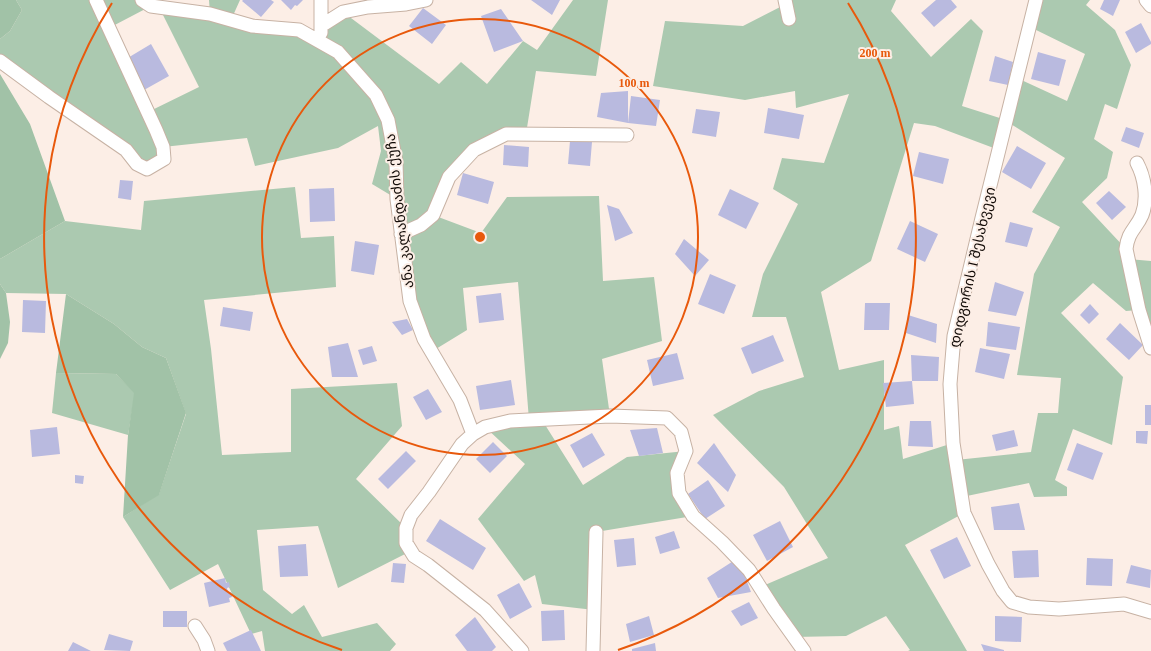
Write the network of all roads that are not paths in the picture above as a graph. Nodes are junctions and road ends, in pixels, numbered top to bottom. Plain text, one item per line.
1 (96, 0) edge
2 (142, 0) edge
3 (321, 0) edge
4 (426, 0) edge
5 (786, 0) edge
6 (1036, 0) edge
7 (1146, 0) edge
8 (1151, 6) edge
9 (789, 19) dead end
10 (321, 26) junction
11 (320, 42) junction
12 (0, 61) edge
13 (627, 135) dead end
14 (1137, 163) dead end
15 (401, 234) junction
16 (1151, 348) edge
17 (473, 434) junction
18 (596, 532) dead end
19 (1151, 612) edge
20 (195, 626) dead end
21 (208, 651) edge
22 (522, 651) edge
23 (593, 651) edge
24 (804, 651) edge

1 - 12 street
2 - 11 street, ანა კალანდაძის ქუჩა
3 - 10 street
4 - 10 street
5 - 9 street
6 - 19 street, დიდგორის I შესახვევი
7 - 8 street
10 - 11 street
11 - 15 street, ანა კალანდაძის ქუჩა
13 - 15 street
14 - 16 street
15 - 17 street, ანა კალანდაძის ქუჩა
17 - 22 street
17 - 24 street
18 - 23 street
20 - 21 street

